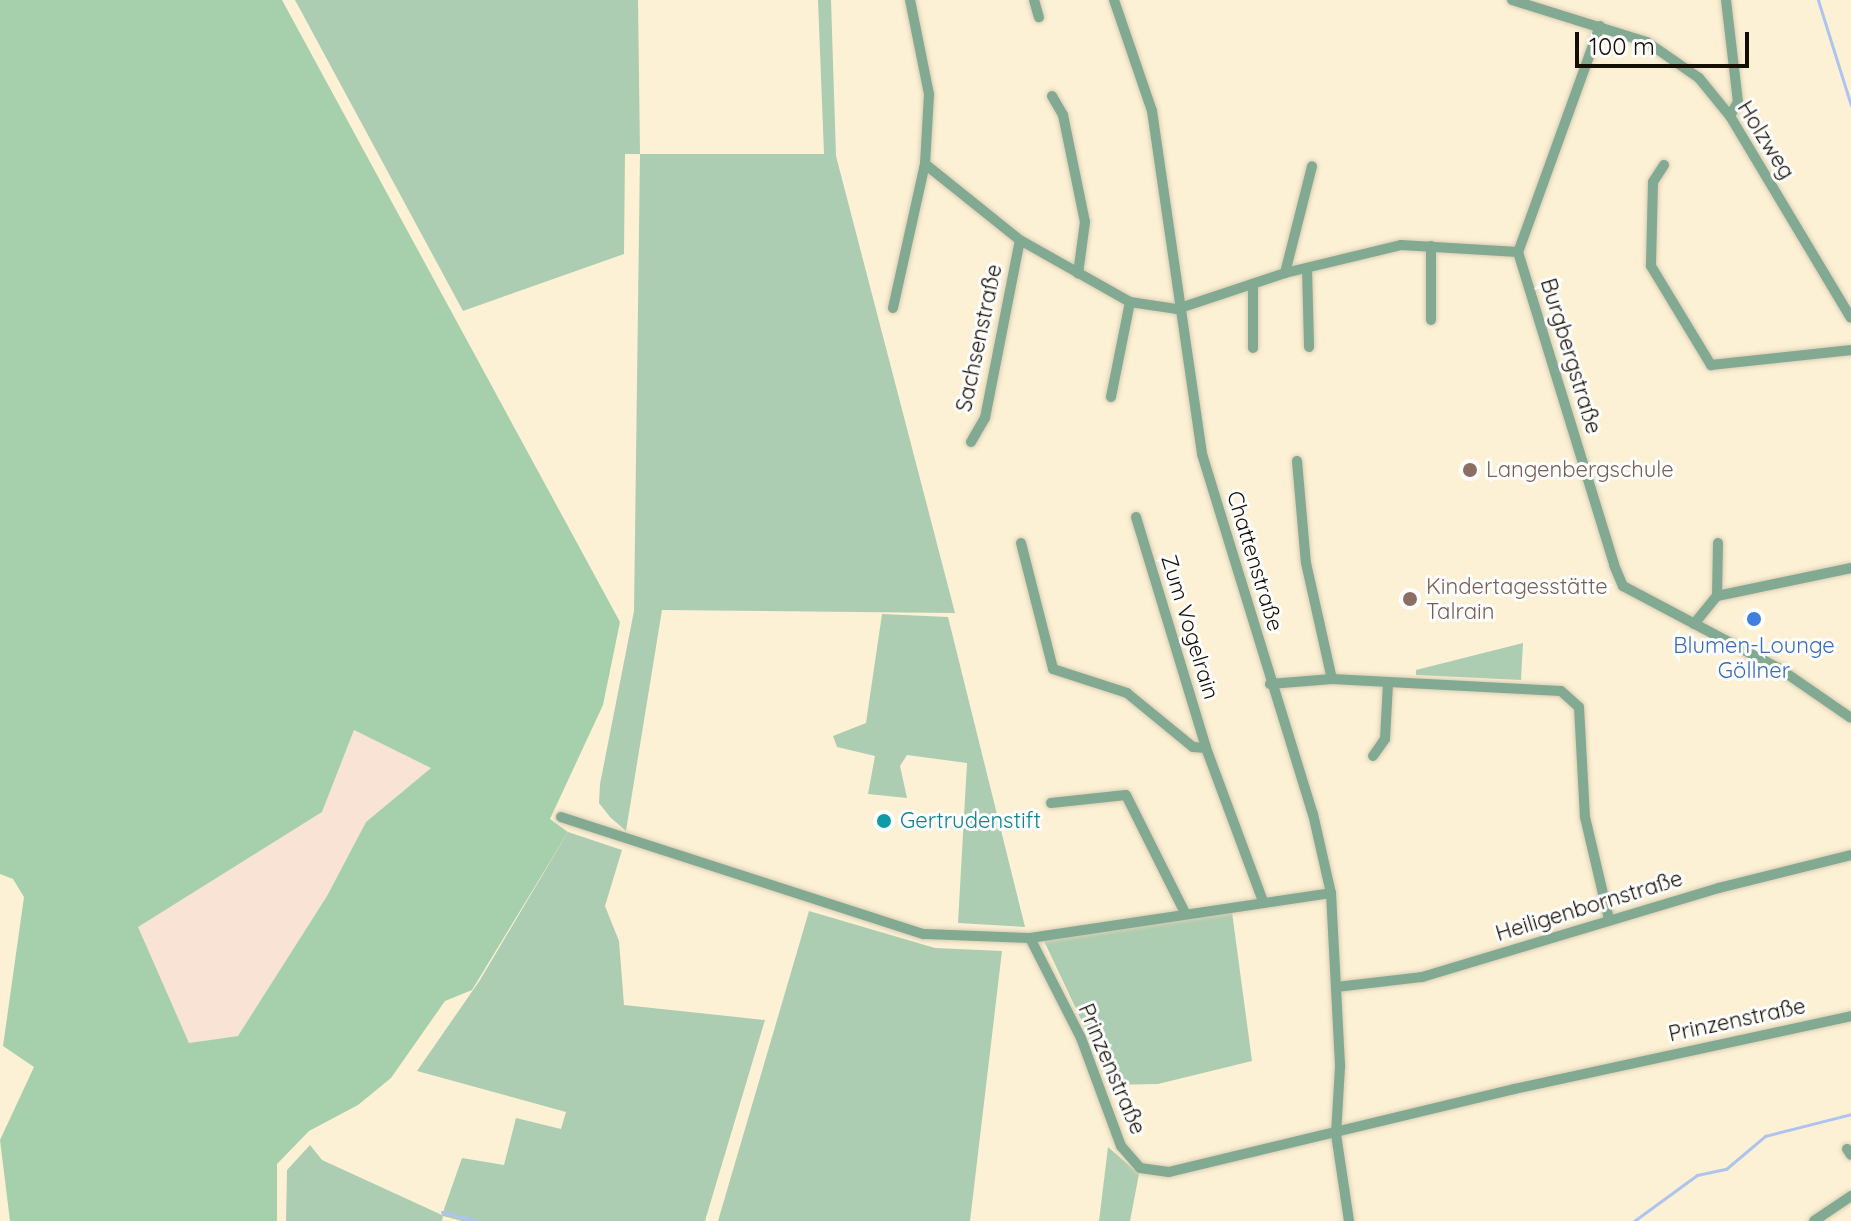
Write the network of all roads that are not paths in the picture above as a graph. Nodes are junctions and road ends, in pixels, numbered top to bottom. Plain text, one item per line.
1 (910, 0) edge
2 (1034, 0) edge
3 (1114, 0) edge
4 (1512, 0) edge
5 (1726, 0) edge
6 (1039, 17) dead end
7 (1600, 26) junction
8 (1052, 96) dead end
9 (1730, 116) junction
10 (925, 164) junction
11 (1664, 165) dead end
12 (1312, 166) dead end
13 (1020, 240) junction
14 (1431, 246) junction
15 (1518, 252) junction
16 (1307, 268) junction
17 (1285, 273) junction
18 (1078, 274) junction
19 (1253, 284) junction
20 (1130, 302) junction
21 (893, 308) dead end
22 (1177, 309) junction
23 (1851, 318) edge
24 (1431, 320) dead end
25 (1309, 347) dead end
26 (1253, 348) dead end
27 (1851, 350) edge
28 (1111, 397) dead end
29 (971, 442) dead end
30 (1297, 461) dead end
31 (1136, 517) dead end
32 (1021, 543) dead end
33 (1718, 543) dead end
34 (1851, 568) edge
35 (1717, 596) junction
36 (1694, 624) junction
37 (1332, 679) junction
38 (1388, 683) junction
39 (1270, 684) junction
40 (1851, 718) edge
41 (1206, 748) junction
42 (1373, 756) dead end
43 (1051, 803) dead end
44 (561, 817) dead end
45 (1851, 855) edge
46 (1331, 893) junction
47 (1263, 901) junction
48 (1184, 911) junction
49 (1609, 919) junction
50 (1030, 938) junction
51 (1337, 987) junction
52 (1851, 1016) edge
53 (1336, 1134) junction
54 (1851, 1196) edge
55 (1349, 1221) edge
56 (1814, 1221) edge

1 - 10 street
2 - 6 street
3 - 22 street, Chattenstraße
4 - 7 street, Holzweg
5 - 9 street
7 - 9 street, Holzweg
7 - 15 street
8 - 18 street
9 - 23 street, Holzweg
10 - 13 street, Sachsenstraße
10 - 21 street
11 - 27 street
12 - 17 street
13 - 18 street, Sachsenstraße
13 - 29 street, Sachsenstraße
14 - 15 street
14 - 16 street
14 - 24 street
15 - 36 street, Burgbergstraße
16 - 17 street
16 - 25 street
17 - 19 street
18 - 20 street, Sachsenstraße
19 - 22 street
19 - 26 street
20 - 22 street, Sachsenstraße
20 - 28 street
22 - 39 street, Chattenstraße
30 - 37 street
31 - 41 street, Zum Vogelrain
32 - 41 street
33 - 35 street
34 - 35 street
35 - 36 street
36 - 40 street, Burgbergstraße
37 - 38 street
37 - 39 street
38 - 42 street
38 - 49 street
39 - 46 street, Chattenstraße
41 - 47 street, Zum Vogelrain
43 - 48 street
44 - 50 street
45 - 49 street, Heiligenbornstraße
46 - 47 street
46 - 51 street, Chattenstraße
47 - 48 street
48 - 50 street
49 - 51 street, Heiligenbornstraße
50 - 53 street, Prinzenstraße
51 - 53 street, Chattenstraße
52 - 53 street, Prinzenstraße
53 - 55 street, Chattenstraße
54 - 56 street

